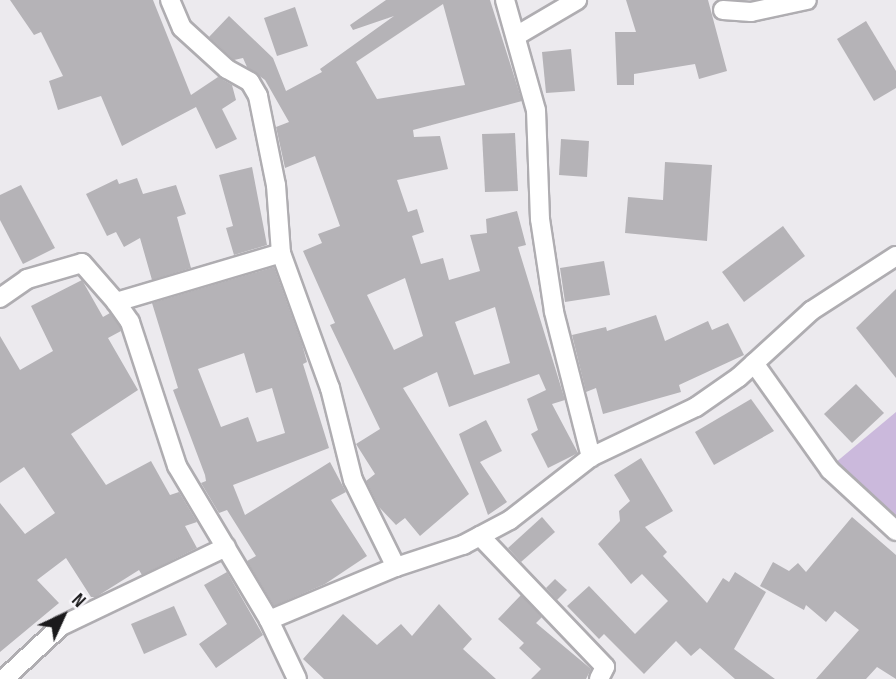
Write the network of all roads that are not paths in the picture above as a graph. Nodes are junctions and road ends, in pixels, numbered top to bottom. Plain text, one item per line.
1 (170, 0) edge
2 (505, 0) edge
3 (578, 0) edge
4 (807, 0) edge
5 (723, 10) dead end
6 (516, 36) junction
7 (281, 253) junction
8 (896, 256) edge
9 (0, 298) edge
10 (116, 302) junction
11 (754, 363) junction
12 (591, 457) junction
13 (896, 531) edge
14 (480, 537) junction
15 (226, 547) junction
16 (396, 567) junction
17 (269, 620) junction
18 (4, 679) edge
19 (297, 679) edge
20 (600, 679) edge

1 - 7 street
2 - 6 street
3 - 6 street
4 - 5 street
6 - 12 street
7 - 10 street
7 - 16 street
8 - 11 street
9 - 10 street
10 - 15 street
11 - 12 street
11 - 13 street
12 - 14 street
14 - 16 street
14 - 20 street
15 - 17 street
15 - 18 street
16 - 17 street
17 - 19 street

